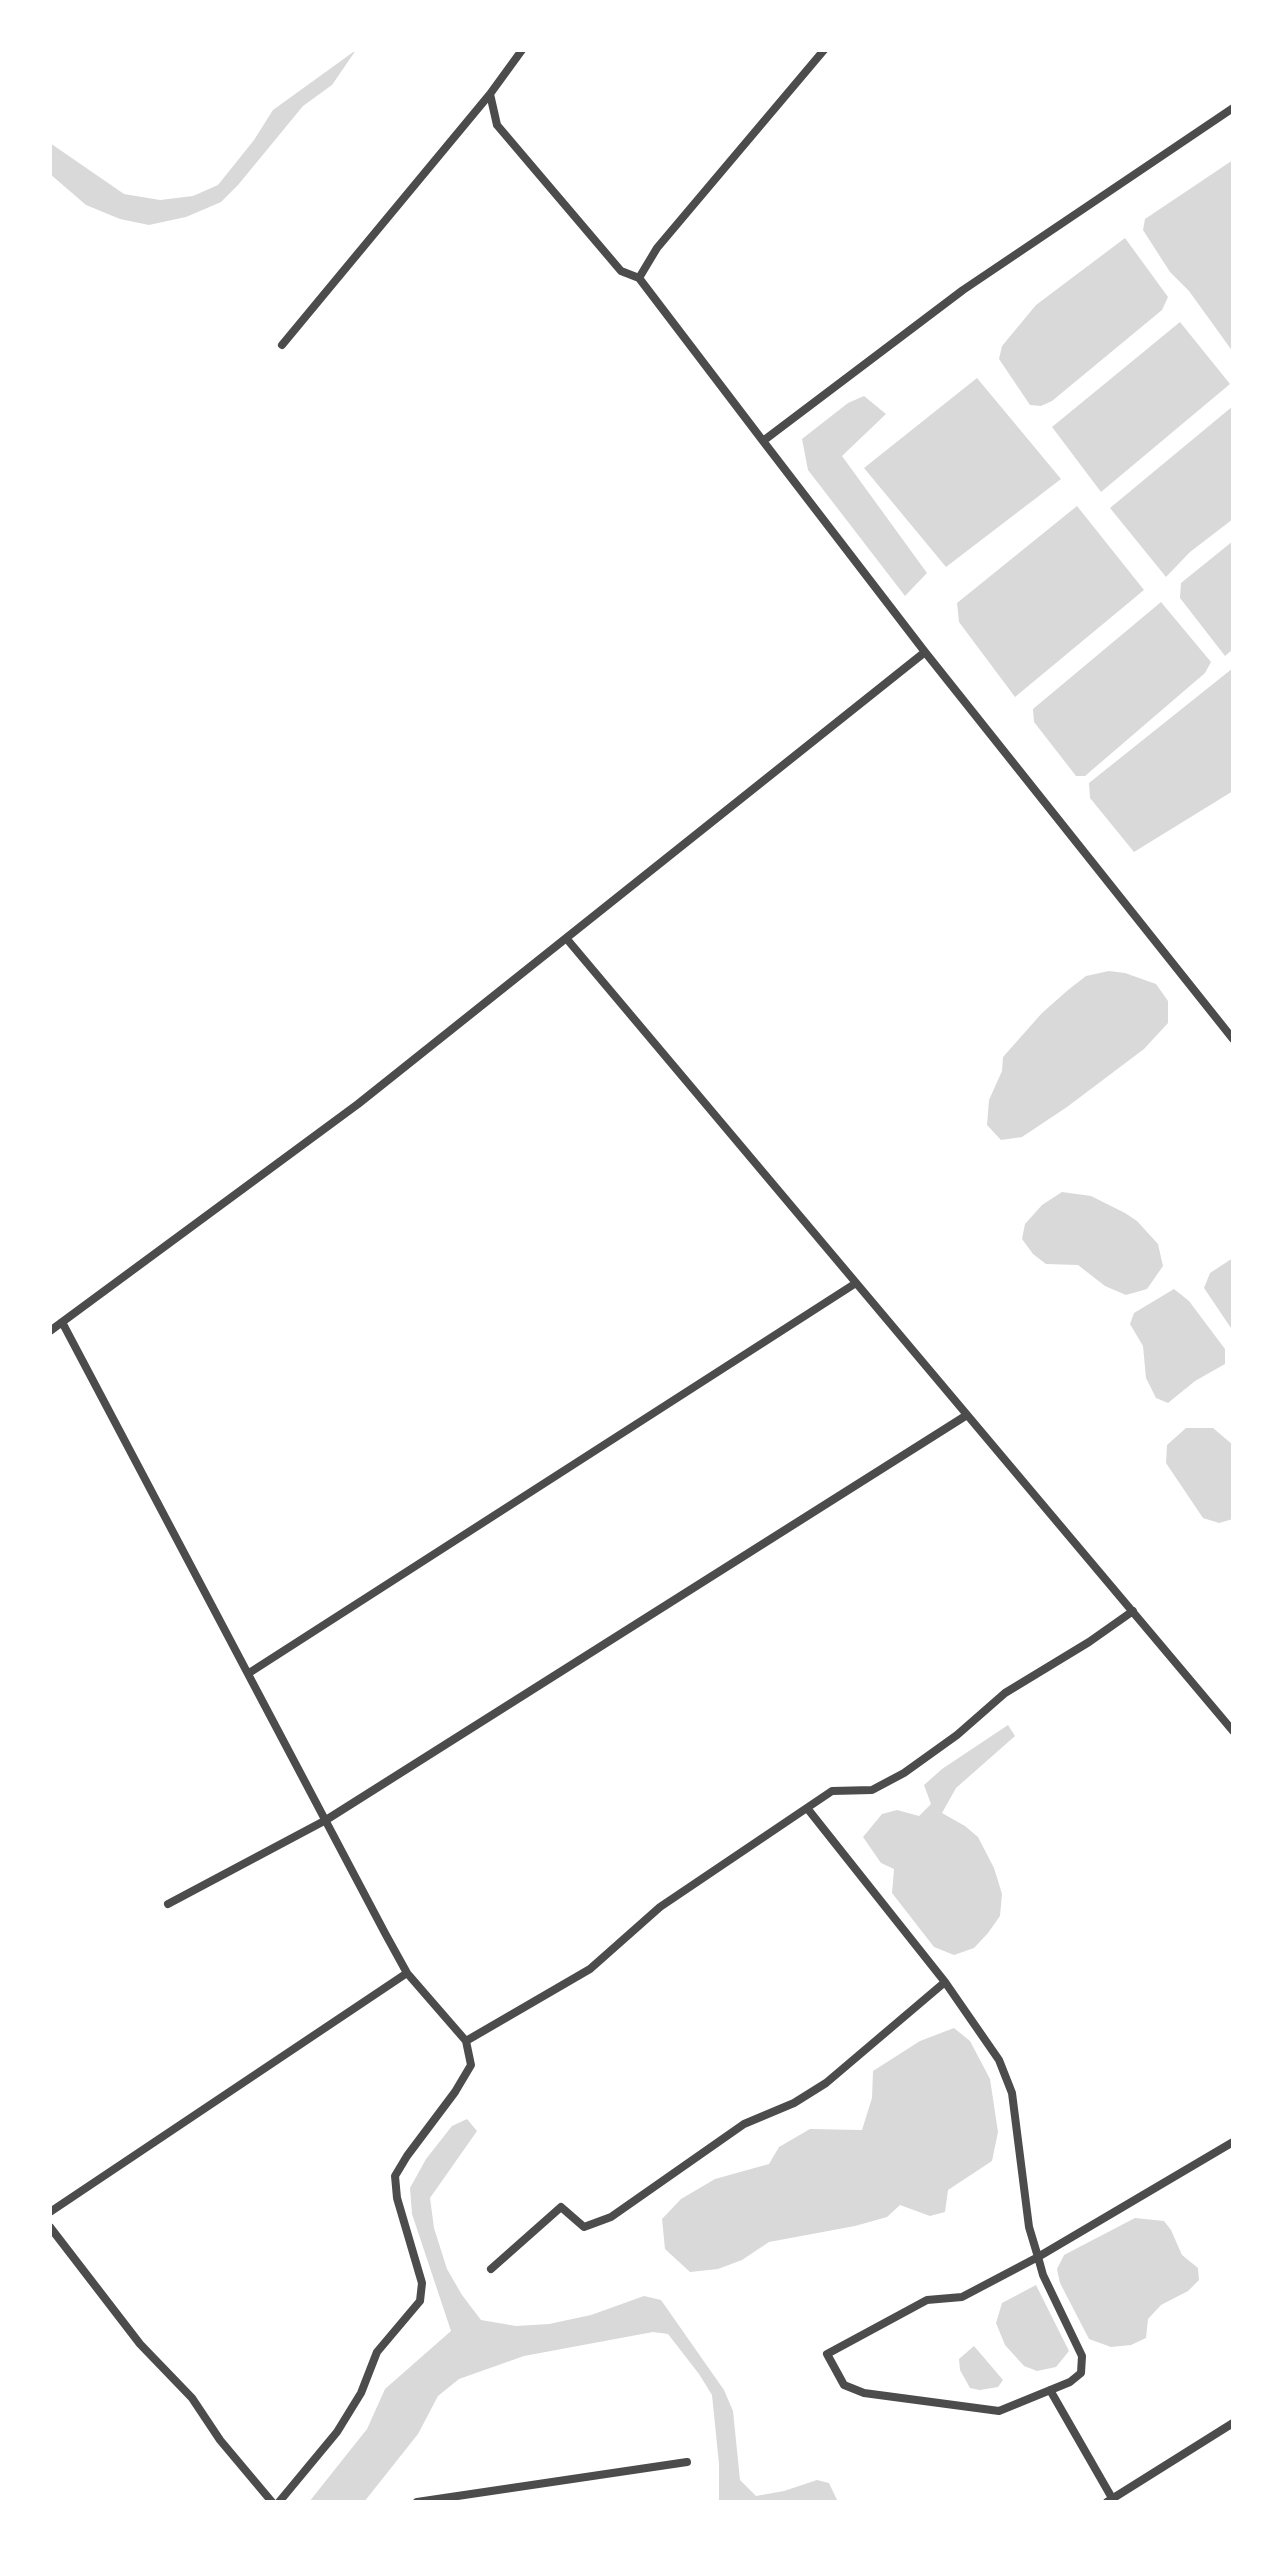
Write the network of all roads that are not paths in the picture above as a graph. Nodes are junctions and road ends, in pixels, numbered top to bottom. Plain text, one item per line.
1 (522, 50) edge
2 (824, 50) edge
3 (490, 94) junction
4 (1233, 108) edge
5 (639, 278) junction
6 (282, 345) dead end
7 (763, 441) junction
8 (925, 652) junction
9 (566, 938) junction
10 (1233, 1039) edge
11 (856, 1283) junction
12 (62, 1322) junction
13 (50, 1331) edge
14 (967, 1415) junction
15 (1133, 1611) junction
16 (249, 1673) junction
17 (1233, 1731) edge
18 (807, 1808) junction
19 (326, 1820) junction
20 (168, 1904) dead end
21 (407, 1973) junction
22 (945, 1982) junction
23 (466, 2041) junction
24 (1233, 2142) edge
25 (50, 2212) edge
26 (50, 2227) edge
27 (1038, 2257) junction
28 (491, 2269) dead end
29 (1050, 2390) junction
30 (1233, 2423) edge
31 (687, 2462) dead end
32 (1110, 2500) edge
33 (272, 2502) edge
34 (279, 2502) edge
35 (417, 2502) edge

1 - 3 street
2 - 5 street
3 - 5 street
3 - 6 street
4 - 7 street
5 - 7 street
7 - 8 street
8 - 9 street
8 - 10 street
9 - 11 street
9 - 12 street
11 - 14 street
11 - 16 street
12 - 13 street
12 - 16 street
14 - 15 street
14 - 19 street
15 - 17 street
15 - 18 street
16 - 19 street
18 - 22 street
18 - 23 street
19 - 20 street
19 - 21 street
21 - 23 street
21 - 25 street
22 - 27 street
22 - 28 street
23 - 34 street
24 - 27 street
26 - 33 street
27 - 29 street
27 - 29 street
29 - 32 street
30 - 32 street
31 - 35 street

